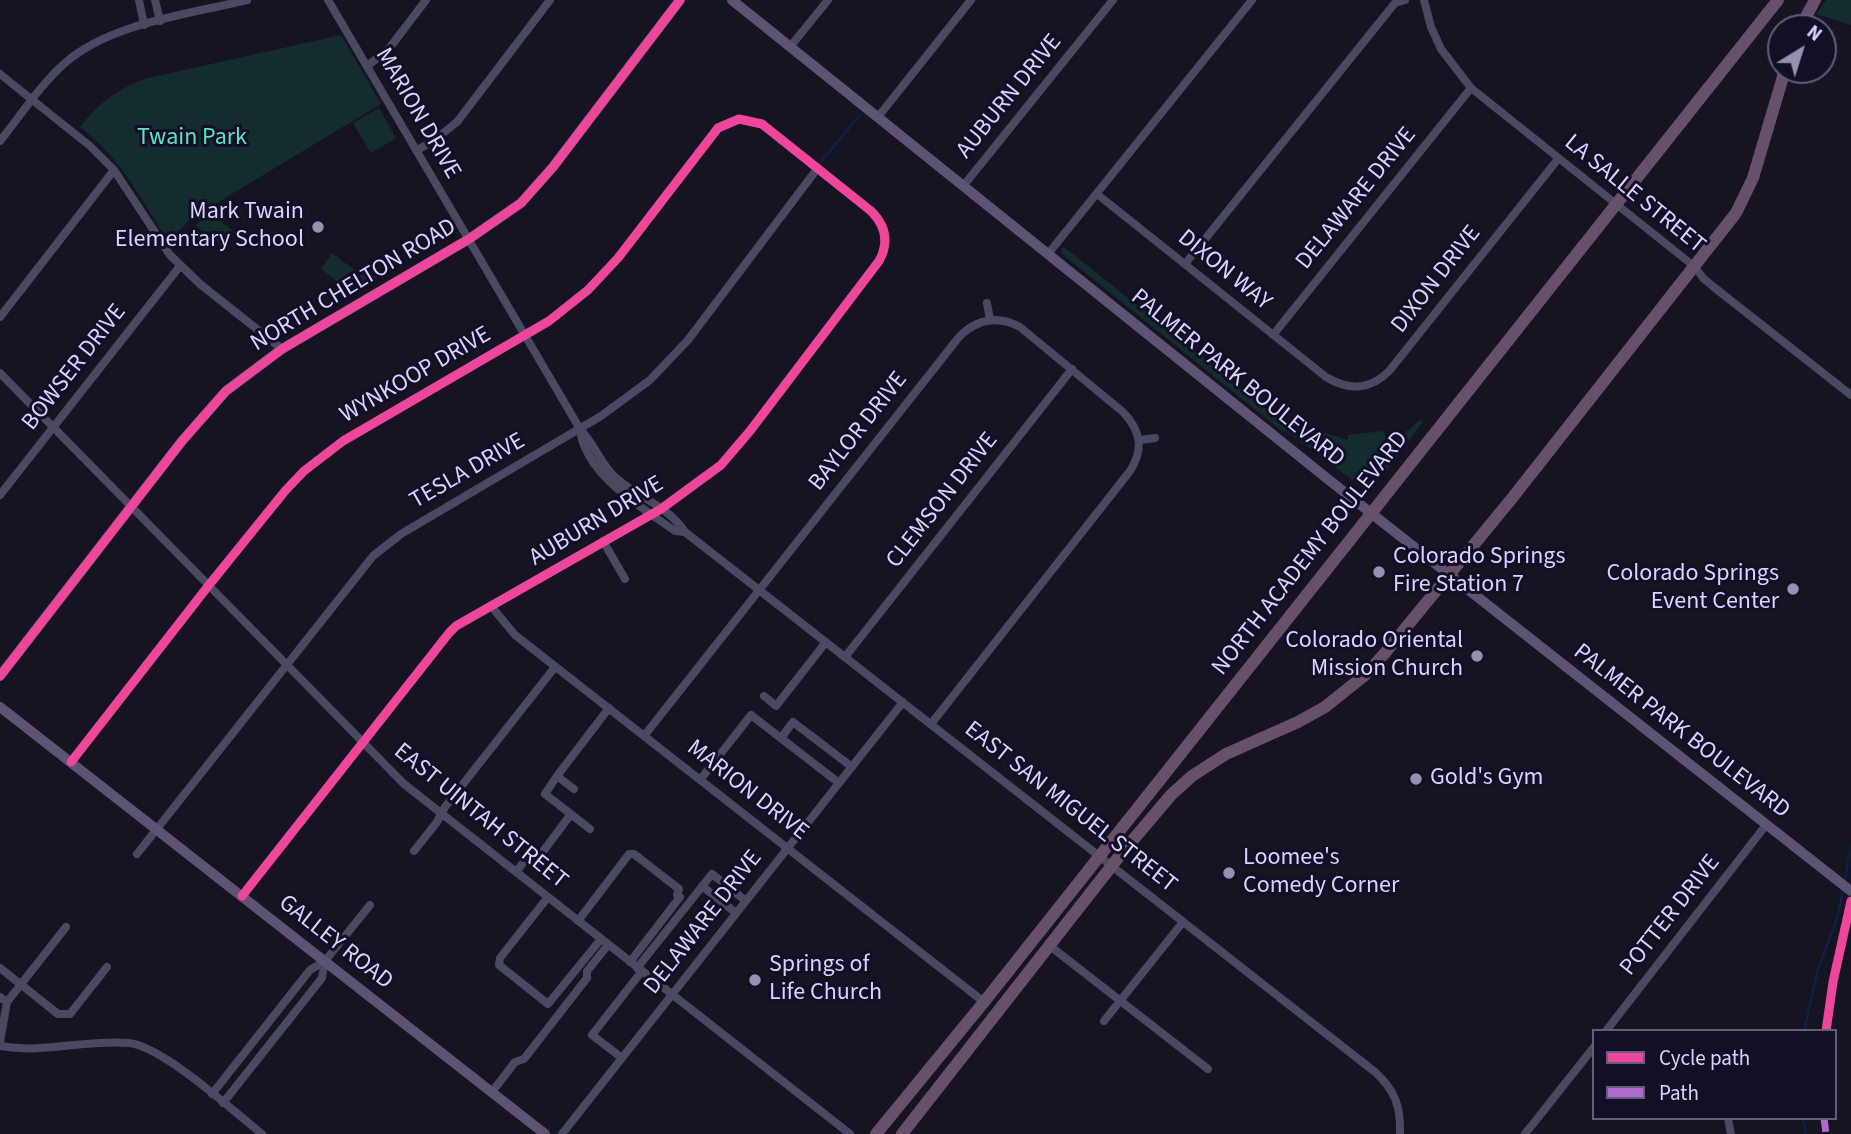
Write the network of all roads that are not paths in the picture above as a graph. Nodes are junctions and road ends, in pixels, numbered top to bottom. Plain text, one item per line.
1 (139, 0) edge
2 (155, 0) edge
3 (247, 0) edge
4 (328, 0) edge
5 (426, 0) edge
6 (550, 0) edge
7 (680, 0) edge
8 (732, 0) edge
9 (828, 0) edge
10 (971, 0) edge
11 (1113, 0) edge
12 (1252, 0) edge
13 (1405, 0) edge
14 (1424, 0) edge
15 (1778, 0) edge
16 (160, 21) junction
17 (144, 25) junction
18 (790, 47) junction
19 (367, 66) junction
20 (0, 74) edge
21 (1781, 84) edge
22 (1471, 88) junction
23 (32, 100) junction
24 (878, 117) junction
25 (0, 141) edge
26 (416, 150) junction
27 (1558, 159) junction
28 (817, 169) junction
29 (114, 170) junction
30 (964, 186) junction
31 (1097, 194) junction
32 (1616, 204) junction
33 (469, 239) junction
34 (1048, 254) junction
35 (1185, 264) junction
36 (180, 266) junction
37 (1695, 267) junction
38 (987, 303) dead end
39 (0, 317) edge
40 (990, 320) junction
41 (524, 335) junction
42 (1273, 335) junction
43 (282, 349) junction
44 (1072, 369) junction
45 (0, 373) edge
46 (1326, 377) joint
47 (1851, 395) edge
48 (54, 426) junction
49 (580, 429) junction
50 (1155, 438) dead end
51 (1140, 440) junction
52 (0, 495) edge
53 (131, 506) junction
54 (661, 509) junction
55 (1371, 512) junction
56 (651, 514) junction
57 (685, 532) junction
58 (603, 541) junction
59 (1451, 574) junction
60 (625, 579) dead end
61 (209, 585) junction
62 (759, 590) junction
63 (491, 606) junction
64 (826, 642) junction
65 (845, 657) junction
66 (285, 664) junction
67 (555, 667) junction
68 (0, 676) edge
69 (764, 696) dead end
70 (903, 702) junction
71 (0, 706) edge
72 (608, 708) junction
73 (931, 724) junction
74 (645, 736) junction
75 (781, 738) junction
76 (362, 742) junction
77 (71, 762) junction
78 (852, 767) junction
79 (557, 776) junction
80 (700, 780) junction
81 (839, 783) junction
82 (574, 789) dead end
83 (441, 814) junction
84 (571, 814) junction
85 (1766, 825) junction
86 (590, 829) dead end
87 (156, 830) junction
88 (787, 848) junction
89 (414, 851) dead end
90 (136, 854) dead end
91 (1099, 856) junction
92 (1112, 867) junction
93 (516, 872) junction
94 (702, 886) junction
95 (1851, 891) edge
96 (242, 896) junction
97 (548, 897) junction
98 (746, 901) junction
99 (370, 905) dead end
100 (736, 913) junction
101 (578, 921) junction
102 (1183, 922) junction
103 (66, 927) dead end
104 (605, 942) junction
105 (1051, 946) junction
106 (325, 961) junction
107 (107, 967) dead end
108 (636, 967) junction
109 (0, 968) edge
110 (21, 984) junction
111 (673, 995) junction
112 (3, 1000) edge
113 (1120, 1001) junction
114 (984, 1002) junction
115 (1104, 1021) dead end
116 (1608, 1029) edge
117 (0, 1044) edge
118 (1592, 1049) edge
119 (622, 1058) junction
120 (1208, 1069) dead end
121 (492, 1092) junction
122 (212, 1094) junction
123 (223, 1103) junction
124 (540, 1132) edge
125 (1529, 1133) edge
126 (262, 1134) edge
127 (562, 1134) edge
128 (850, 1134) edge
129 (876, 1134) edge
130 (902, 1134) edge
131 (1401, 1134) edge

1 - 17 street
2 - 16 street
3 - 16 street
4 - 19 street, MARION DRIVE
5 - 19 street
6 - 26 street
7 - 33 main road, NORTH CHELTON ROAD
8 - 18 main road, PALMER PARK BOULEVARD
9 - 18 street
10 - 24 street
11 - 30 street, AUBURN DRIVE
12 - 31 street
13 - 35 street
14 - 22 street, LA SALLE STREET
15 - 32 highway, NORTH ACADEMY BOULEVARD
16 - 17 street
17 - 23 street
18 - 24 main road, PALMER PARK BOULEVARD
19 - 26 street, MARION DRIVE
20 - 23 street
21 - 37 highway
22 - 27 street, LA SALLE STREET
22 - 42 street, DELAWARE DRIVE
23 - 25 street
23 - 29 street
24 - 30 main road, PALMER PARK BOULEVARD
26 - 33 street, MARION DRIVE
27 - 32 street, LA SALLE STREET
27 - 46 street, DIXON DRIVE
28 - 41 street, WYNKOOP DRIVE
28 - 49 street, TESLA DRIVE
28 - 54 street, AUBURN DRIVE
29 - 36 street
29 - 39 street
30 - 34 main road, PALMER PARK BOULEVARD
31 - 34 street
31 - 35 street, DIXON WAY
32 - 37 street, LA SALLE STREET
32 - 55 highway, NORTH ACADEMY BOULEVARD
33 - 41 street, MARION DRIVE
33 - 43 main road, NORTH CHELTON ROAD
34 - 55 main road, PALMER PARK BOULEVARD
35 - 42 street, DIXON WAY
36 - 43 street
36 - 48 street, BOWSER DRIVE
37 - 47 street, LA SALLE STREET
37 - 59 highway
38 - 40 street
40 - 44 street
40 - 62 street, BAYLOR DRIVE
41 - 49 street, MARION DRIVE
41 - 61 street, WYNKOOP DRIVE
42 - 46 street, DIXON WAY
43 - 53 main road, NORTH CHELTON ROAD
44 - 51 street
44 - 65 street, CLEMSON DRIVE
45 - 48 street, EAST UINTAH STREET
48 - 52 street, BOWSER DRIVE
48 - 53 street, EAST UINTAH STREET
49 - 54 street, MARION DRIVE
49 - 56 street, MARION DRIVE
49 - 66 street, TESLA DRIVE
50 - 51 street
51 - 73 street
53 - 61 street, EAST UINTAH STREET
53 - 68 main road, NORTH CHELTON ROAD
54 - 56 street, AUBURN DRIVE
54 - 57 street, EAST SAN MIGUEL STREET
55 - 59 main road, PALMER PARK BOULEVARD
55 - 91 highway, NORTH ACADEMY BOULEVARD
56 - 57 street, EAST SAN MIGUEL STREET
56 - 58 street, AUBURN DRIVE
57 - 62 street, EAST SAN MIGUEL STREET
58 - 60 street
58 - 63 street, AUBURN DRIVE
59 - 85 main road, PALMER PARK BOULEVARD
59 - 92 highway
61 - 66 street, EAST UINTAH STREET
61 - 77 street, WYNKOOP DRIVE
62 - 64 street, EAST SAN MIGUEL STREET
62 - 74 street, BAYLOR DRIVE
63 - 67 street, MARION DRIVE
63 - 76 street, AUBURN DRIVE
64 - 65 street, EAST SAN MIGUEL STREET
64 - 69 street
65 - 70 street, EAST SAN MIGUEL STREET
66 - 76 street, EAST UINTAH STREET
66 - 87 street, TESLA DRIVE
67 - 72 street, MARION DRIVE
67 - 83 street
70 - 73 street, EAST SAN MIGUEL STREET
70 - 78 street, DELAWARE DRIVE
71 - 77 main road, GALLEY ROAD
72 - 74 street, MARION DRIVE
72 - 79 street
73 - 91 street, EAST SAN MIGUEL STREET
74 - 80 street, MARION DRIVE
75 - 78 street
75 - 80 street
75 - 81 street
76 - 83 street, EAST UINTAH STREET
76 - 96 street, AUBURN DRIVE
77 - 87 main road, GALLEY ROAD
78 - 81 street, DELAWARE DRIVE
79 - 82 street
79 - 84 street
80 - 88 street, MARION DRIVE
81 - 88 street, DELAWARE DRIVE
83 - 89 street
83 - 93 street, EAST UINTAH STREET
84 - 86 street
84 - 93 street
85 - 95 main road, PALMER PARK BOULEVARD
85 - 116 street, POTTER DRIVE
87 - 90 street, TESLA DRIVE
87 - 96 main road, GALLEY ROAD
88 - 98 street, DELAWARE DRIVE
88 - 114 street, MARION DRIVE
91 - 92 street, EAST SAN MIGUEL STREET
91 - 114 highway, NORTH ACADEMY BOULEVARD
92 - 102 street, EAST SAN MIGUEL STREET
92 - 105 highway
93 - 97 street, EAST UINTAH STREET
94 - 98 street
94 - 100 street
94 - 108 street
96 - 106 main road, GALLEY ROAD
97 - 101 street, EAST UINTAH STREET
97 - 104 street
98 - 100 street, DELAWARE DRIVE
99 - 106 street
100 - 111 street, DELAWARE DRIVE
101 - 104 street, EAST UINTAH STREET
101 - 108 street
102 - 113 street
102 - 131 street, EAST SAN MIGUEL STREET
103 - 110 street
104 - 108 street, EAST UINTAH STREET
104 - 121 street
105 - 113 street
105 - 130 highway
106 - 121 main road, GALLEY ROAD
106 - 122 street
106 - 123 street
107 - 110 street
108 - 111 street, EAST UINTAH STREET
108 - 119 street
109 - 110 street
110 - 112 street
111 - 119 street, DELAWARE DRIVE
111 - 128 street, EAST UINTAH STREET
112 - 117 street
113 - 115 street
113 - 120 street
114 - 129 highway, NORTH ACADEMY BOULEVARD
117 - 122 street
118 - 125 street
119 - 127 street, DELAWARE DRIVE
121 - 124 main road, GALLEY ROAD
122 - 123 street
123 - 126 street

